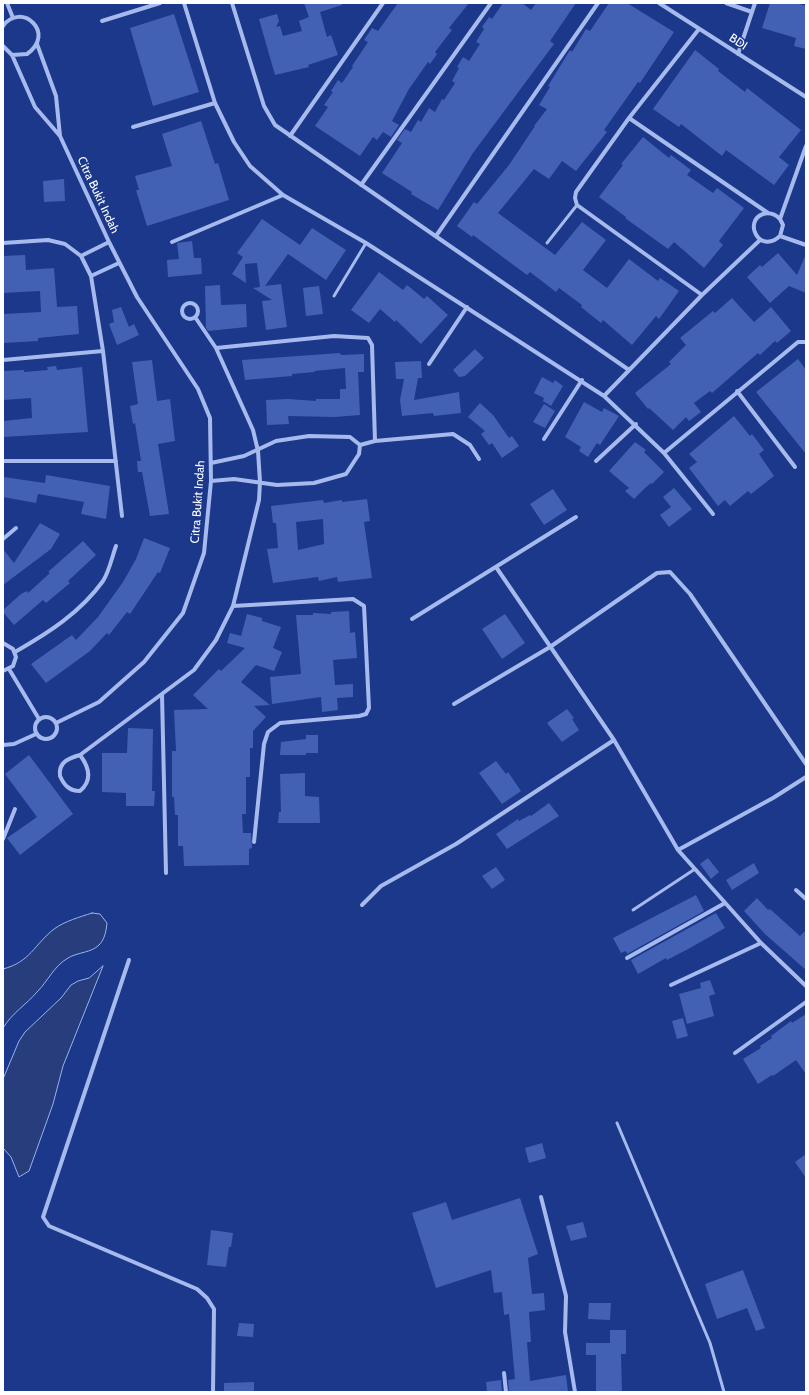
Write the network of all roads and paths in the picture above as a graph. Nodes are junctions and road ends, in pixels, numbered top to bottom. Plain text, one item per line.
1 (7, 3) edge
2 (160, 3) edge
3 (184, 3) edge
4 (232, 3) edge
5 (383, 3) edge
6 (491, 3) edge
7 (598, 3) edge
8 (659, 3) edge
9 (726, 3) edge
10 (755, 3) edge
11 (752, 12) junction
12 (12, 18) junction
13 (102, 21) dead end
14 (3, 26) edge
15 (699, 29) junction
16 (37, 44) junction
17 (3, 46) edge
18 (12, 54) junction
19 (738, 54) junction
20 (806, 97) edge
21 (215, 103) junction
22 (629, 118) junction
23 (133, 127) dead end
24 (60, 136) junction
25 (290, 136) junction
26 (806, 146) edge
27 (361, 185) junction
28 (283, 195) junction
29 (577, 205) junction
30 (768, 213) junction
31 (780, 219) junction
32 (436, 236) junction
33 (780, 236) junction
34 (760, 240) junction
35 (109, 242) junction
36 (172, 242) dead end
37 (366, 243) junction
38 (547, 243) dead end
39 (3, 244) edge
40 (806, 245) edge
41 (81, 256) junction
42 (119, 263) junction
43 (91, 276) junction
44 (702, 295) junction
45 (334, 296) dead end
46 (467, 307) junction
47 (195, 317) junction
48 (806, 342) edge
49 (216, 348) junction
50 (103, 351) junction
51 (3, 360) edge
52 (429, 364) dead end
53 (629, 370) junction
54 (582, 380) junction
55 (737, 391) junction
56 (604, 396) junction
57 (636, 424) junction
58 (544, 439) dead end
59 (375, 441) junction
60 (360, 445) junction
61 (258, 450) junction
62 (664, 452) junction
63 (479, 460) dead end
64 (3, 461) edge
65 (116, 461) junction
66 (596, 461) dead end
67 (211, 463) junction
68 (795, 467) dead end
69 (212, 481) junction
70 (260, 482) junction
71 (713, 514) dead end
72 (122, 516) dead end
73 (576, 517) dead end
74 (16, 528) dead end
75 (3, 539) edge
76 (116, 546) dead end
77 (496, 567) junction
78 (232, 606) junction
79 (412, 618) dead end
80 (3, 643) edge
81 (550, 647) junction
82 (15, 652) junction
83 (9, 669) junction
84 (3, 671) edge
85 (162, 694) junction
86 (454, 704) dead end
87 (39, 719) junction
88 (56, 723) junction
89 (36, 734) junction
90 (614, 740) junction
91 (3, 745) edge
92 (80, 755) junction
93 (806, 764) edge
94 (806, 777) edge
95 (15, 809) dead end
96 (3, 839) edge
97 (254, 842) dead end
98 (678, 850) junction
99 (695, 869) junction
100 (166, 873) dead end
101 (796, 890) dead end
102 (806, 899) edge
103 (725, 903) junction
104 (362, 905) dead end
105 (633, 910) dead end
106 (761, 943) junction
107 (627, 958) dead end
108 (129, 960) dead end
109 (672, 986) dead end
110 (806, 986) edge
111 (806, 1002) edge
112 (735, 1053) dead end
113 (617, 1123) dead end
114 (541, 1197) dead end
115 (504, 1373) dead end
116 (213, 1392) edge
117 (506, 1392) edge
118 (575, 1392) edge
119 (724, 1392) edge

1 - 12 street
2 - 13 street
3 - 21 street
4 - 25 street
5 - 25 street
6 - 27 street
7 - 32 street
8 - 15 street, BDI
9 - 11 street
10 - 11 street
11 - 19 street
12 - 14 street
12 - 16 street, Citra Bukit Indah
15 - 19 street, BDI
15 - 22 street
16 - 18 street
16 - 24 street, Citra Bukit Indah
17 - 18 street
18 - 24 street, Citra Bukit Indah
19 - 20 street, BDI
21 - 23 street
21 - 28 street
22 - 29 street
22 - 30 street
24 - 35 street, Citra Bukit Indah
25 - 27 street
26 - 31 street
27 - 32 street
28 - 36 street
28 - 37 street
29 - 38 lane
29 - 44 street
30 - 31 street
30 - 34 street
31 - 33 street
32 - 53 street
33 - 34 street
33 - 40 street
34 - 44 street
35 - 41 street
35 - 42 street, Citra Bukit Indah
37 - 45 lane
37 - 46 street
39 - 41 street
41 - 43 street
42 - 43 street
42 - 67 street, Citra Bukit Indah
43 - 50 street
44 - 53 street
46 - 52 street
46 - 54 street
47 - 47 street
47 - 49 street
48 - 55 street
49 - 59 street
49 - 61 street
50 - 51 street
50 - 65 street
53 - 56 street
54 - 56 street
54 - 58 street
55 - 62 street
55 - 68 street
56 - 57 street
57 - 62 street
57 - 66 street
59 - 60 street
59 - 63 street
60 - 61 street
60 - 70 street
61 - 67 street
61 - 70 street
62 - 71 street
64 - 65 street
65 - 72 street
67 - 69 street, Citra Bukit Indah
69 - 70 street
69 - 88 street, Citra Bukit Indah
70 - 78 street
73 - 77 street
74 - 75 street
76 - 82 street
77 - 79 street
77 - 81 street
78 - 85 street
78 - 97 street
80 - 82 street
81 - 86 street
81 - 90 street
81 - 93 street
82 - 83 street
83 - 84 street
83 - 87 street
85 - 92 street
85 - 100 street
87 - 88 street
87 - 89 street
88 - 89 street
89 - 91 street
90 - 98 street
90 - 104 street
92 - 92 street
94 - 98 street
95 - 96 street
98 - 99 street
99 - 103 street
99 - 105 lane
101 - 102 street
103 - 106 street
103 - 107 street
106 - 109 street
106 - 110 street
108 - 116 street
111 - 112 street
113 - 119 lane
114 - 118 street
115 - 117 street

